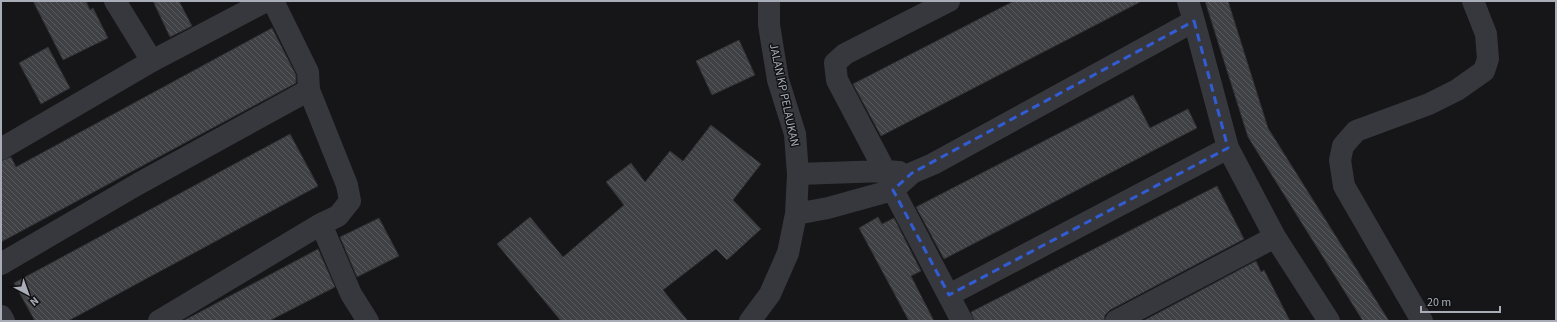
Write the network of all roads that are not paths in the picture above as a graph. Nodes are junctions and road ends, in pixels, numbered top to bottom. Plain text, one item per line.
1 (115, 1) edge
2 (266, 1) edge
3 (272, 1) edge
4 (769, 1) edge
5 (949, 1) edge
6 (1474, 1) edge
7 (1191, 11) edge
8 (152, 61) junction
9 (309, 90) junction
10 (1228, 148) junction
11 (1, 149) edge
12 (798, 174) junction
13 (889, 181) junction
14 (796, 214) junction
15 (321, 224) junction
16 (1275, 237) junction
17 (1, 264) edge
18 (949, 295) junction
19 (1, 316) edge
20 (4, 321) edge
21 (159, 321) edge
22 (368, 321) edge
23 (750, 321) edge
24 (962, 321) edge
25 (1116, 321) edge
26 (1329, 321) edge
27 (1422, 321) edge

1 - 8 street
2 - 8 street
3 - 9 street
4 - 12 street, JALAN KP PELAUKAN
5 - 13 street
6 - 27 street
7 - 10 street
7 - 13 street
8 - 11 street
9 - 15 street
9 - 17 street
10 - 16 street
10 - 18 street
12 - 13 street
12 - 14 street, JALAN KP PELAUKAN
13 - 14 street
13 - 18 street
14 - 23 street, JALAN KP PELAUKAN
15 - 21 street
15 - 22 street
16 - 25 street
16 - 26 street
18 - 24 street
19 - 20 street

